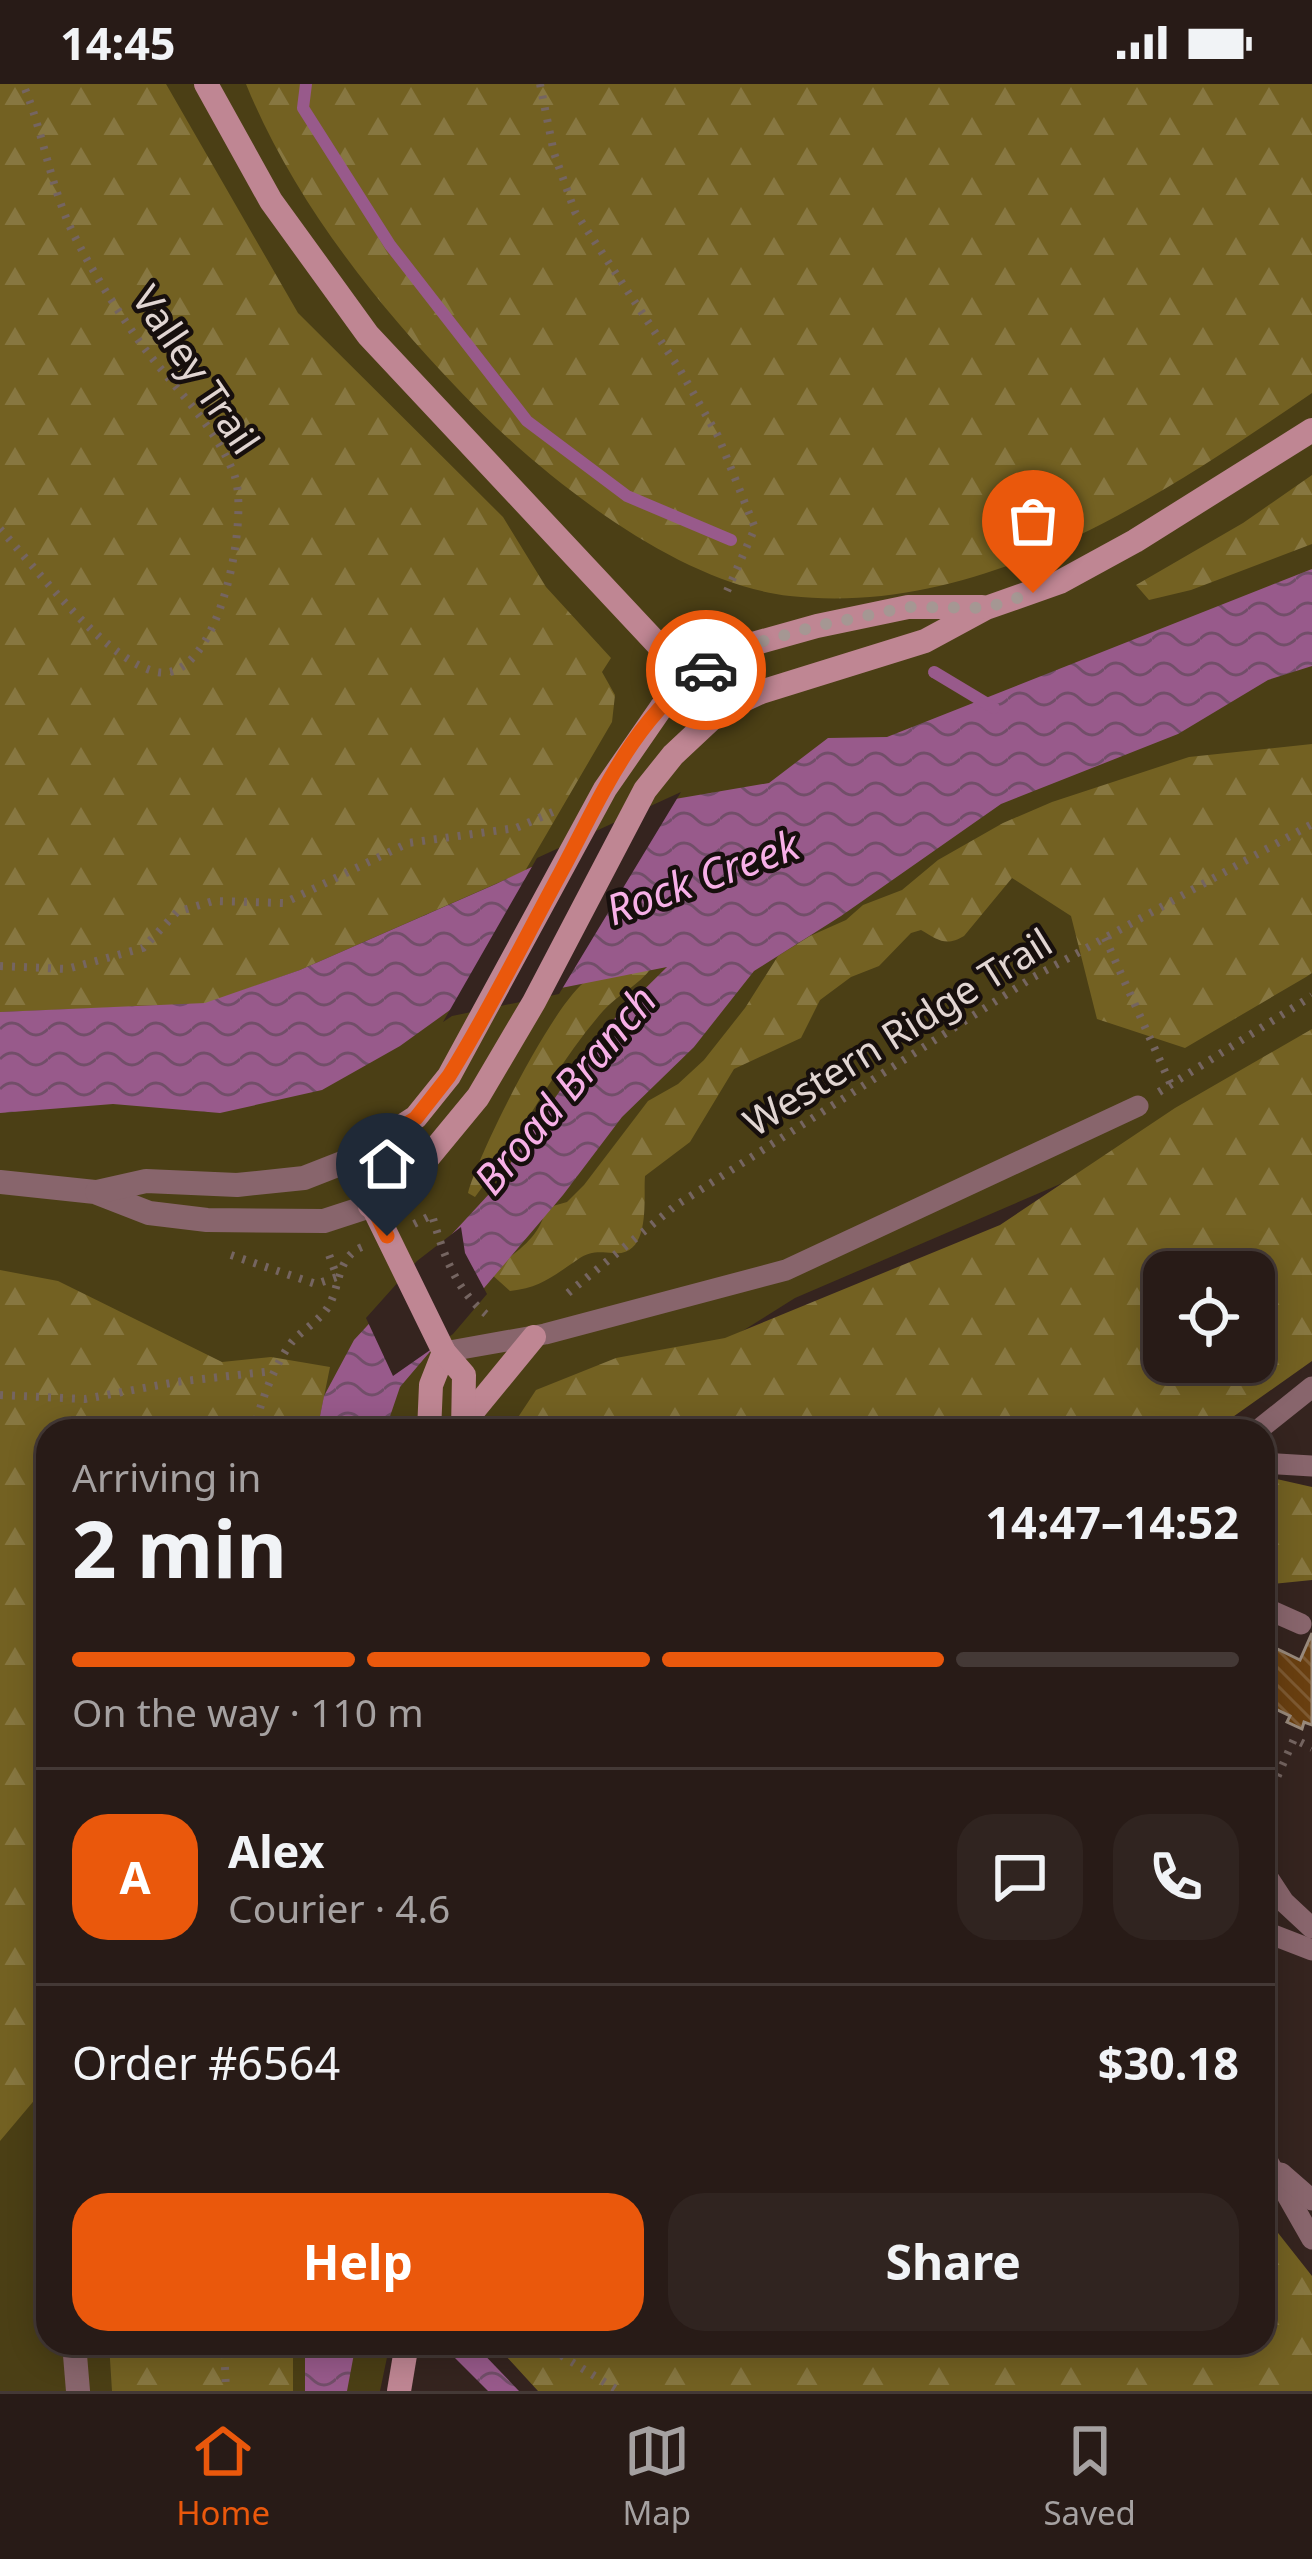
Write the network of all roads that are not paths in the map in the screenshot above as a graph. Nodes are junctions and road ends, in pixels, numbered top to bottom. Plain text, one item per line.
1 (206, 84) edge
2 (1312, 430) edge
3 (986, 608) junction
4 (690, 680) junction
5 (720, 711) junction
6 (1138, 1106) road end
7 (350, 1160) junction
8 (0, 1182) edge
9 (95, 1192) junction
10 (370, 1206) junction
11 (534, 1337) junction
12 (443, 1347) junction
13 (1312, 1387) edge
14 (430, 1419) edge
15 (464, 1419) edge
16 (470, 1419) edge
17 (1272, 1419) edge
18 (1275, 1464) edge
19 (1312, 1466) edge
20 (1275, 1612) edge
21 (1301, 1624) dead end
22 (1275, 1888) edge
23 (1312, 1928) edge
24 (1275, 1935) edge
25 (1312, 1950) edge
26 (1275, 2166) edge
27 (1275, 2174) edge
28 (1312, 2200) edge
29 (1312, 2239) edge
30 (75, 2355) edge
31 (405, 2355) edge
32 (78, 2391) edge
33 (399, 2391) edge

1 - 4 main road
2 - 3 main road
3 - 4 main road
3 - 5 main road
4 - 5 main road
4 - 7 main road
5 - 10 main road
6 - 11 lane
7 - 9 street
7 - 10 main road
8 - 9 street
9 - 10 street
10 - 12 main road
11 - 12 lane
11 - 16 main road
12 - 14 main road
12 - 15 main road
13 - 17 lane
18 - 19 lane
20 - 21 lane
22 - 23 lane
24 - 25 lane
26 - 28 lane
27 - 29 lane
30 - 32 street
31 - 33 main road

